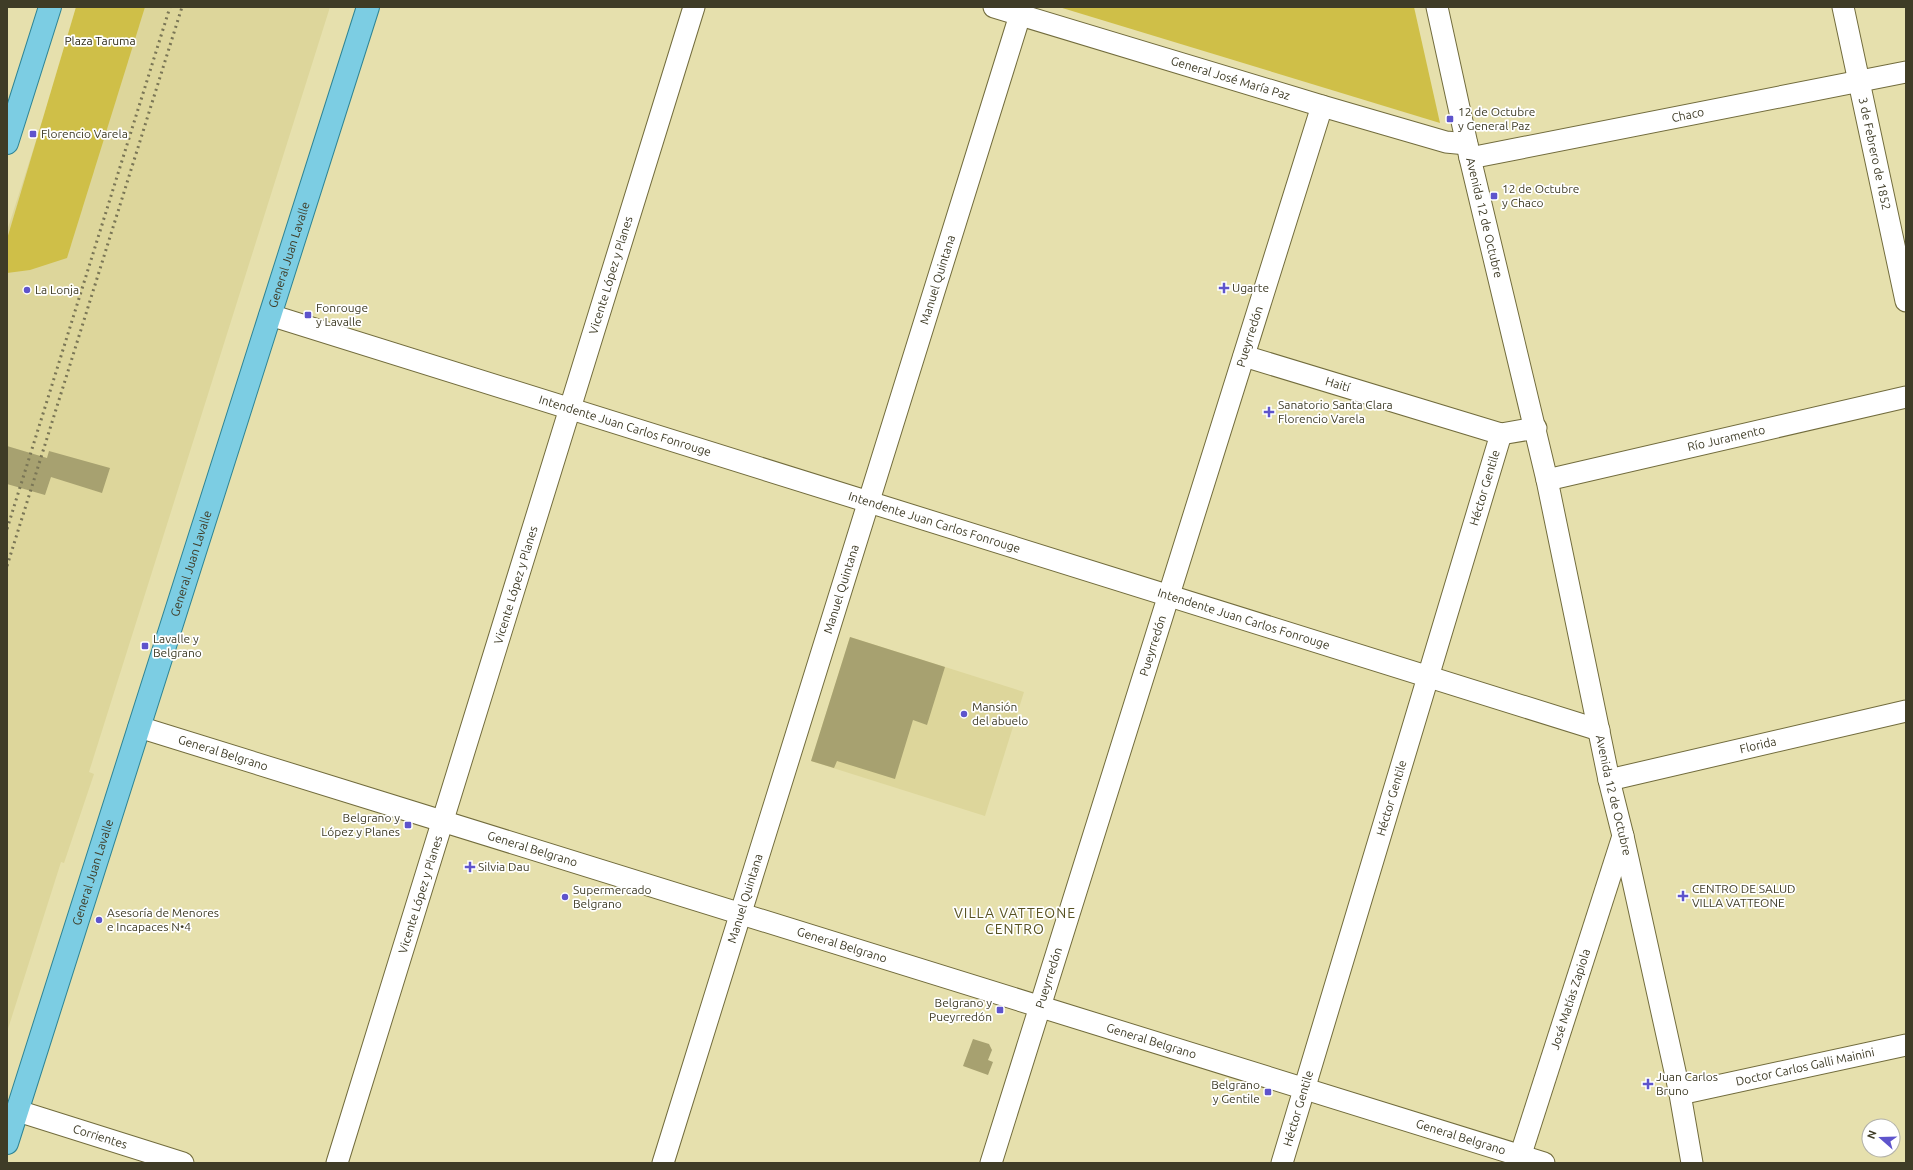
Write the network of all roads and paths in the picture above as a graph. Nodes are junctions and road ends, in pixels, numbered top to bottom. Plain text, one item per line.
1 (50, 7) edge
2 (368, 7) edge
3 (694, 7) edge
4 (994, 7) edge
5 (1437, 7) edge
6 (1843, 7) edge
7 (1020, 15) junction
8 (1906, 72) edge
9 (1859, 82) junction
10 (1322, 106) junction
11 (7, 143) edge
12 (1469, 151) junction
13 (1906, 301) edge
14 (270, 315) junction
15 (1244, 356) junction
16 (1906, 397) edge
17 (569, 409) junction
18 (1536, 428) junction
19 (1502, 434) junction
20 (1547, 480) junction
21 (868, 503) junction
22 (1169, 596) junction
23 (1428, 677) junction
24 (1906, 711) edge
25 (139, 727) junction
26 (1599, 730) junction
27 (1609, 780) junction
28 (444, 821) junction
29 (1623, 836) junction
30 (740, 913) junction
31 (1040, 1006) junction
32 (1906, 1044) edge
33 (1305, 1089) junction
34 (1680, 1094) junction
35 (18, 1111) junction
36 (7, 1143) edge
37 (1519, 1159) edge
38 (183, 1163) edge
39 (336, 1163) edge
40 (663, 1163) edge
41 (991, 1163) edge
42 (1282, 1163) edge
43 (1544, 1163) edge
44 (1692, 1163) edge

1 - 11 main road
2 - 14 main road, General Juan Lavalle
3 - 17 street, Vicente López y Planes
4 - 7 street, General José María Paz
5 - 12 street, Avenida 12 de Octubre
6 - 9 street, 3 de Febrero de 1852
7 - 10 street, General José María Paz
7 - 21 street, Manuel Quintana
8 - 9 street, Chaco
9 - 12 street, Chaco
9 - 13 street, 3 de Febrero de 1852
10 - 12 street, General José María Paz
10 - 15 street, Pueyrredón
12 - 18 street, Avenida 12 de Octubre
14 - 17 street, Intendente Juan Carlos Fonrouge
14 - 25 main road, General Juan Lavalle
15 - 19 street, Haití
15 - 22 street, Pueyrredón
16 - 20 street, Río Juramento
17 - 21 street, Intendente Juan Carlos Fonrouge
17 - 28 street, Vicente López y Planes
18 - 19 street
18 - 20 street, Avenida 12 de Octubre
19 - 23 street, Héctor Gentile
20 - 26 street, Avenida 12 de Octubre
21 - 22 street, Intendente Juan Carlos Fonrouge
21 - 30 street, Manuel Quintana
22 - 23 street, Intendente Juan Carlos Fonrouge
22 - 31 street, Pueyrredón
23 - 26 street, Intendente Juan Carlos Fonrouge
23 - 33 street, Héctor Gentile
24 - 27 street, Florida
25 - 28 street, General Belgrano
25 - 35 main road, General Juan Lavalle
26 - 27 street, Avenida 12 de Octubre
27 - 29 street, Avenida 12 de Octubre
28 - 30 street, General Belgrano
28 - 39 street, Vicente López y Planes
29 - 34 street, Avenida 12 de Octubre
29 - 37 street, José Matías Zapiola
30 - 31 street, General Belgrano
30 - 40 street, Manuel Quintana
31 - 33 street, General Belgrano
31 - 41 street, Pueyrredón
32 - 34 street, Doctor Carlos Galli Mainini
33 - 37 street, General Belgrano
33 - 42 street, Héctor Gentile
34 - 44 street, Avenida 12 de Octubre
35 - 36 main road, General Juan Lavalle
35 - 38 street, Corrientes
37 - 43 street, General Belgrano

